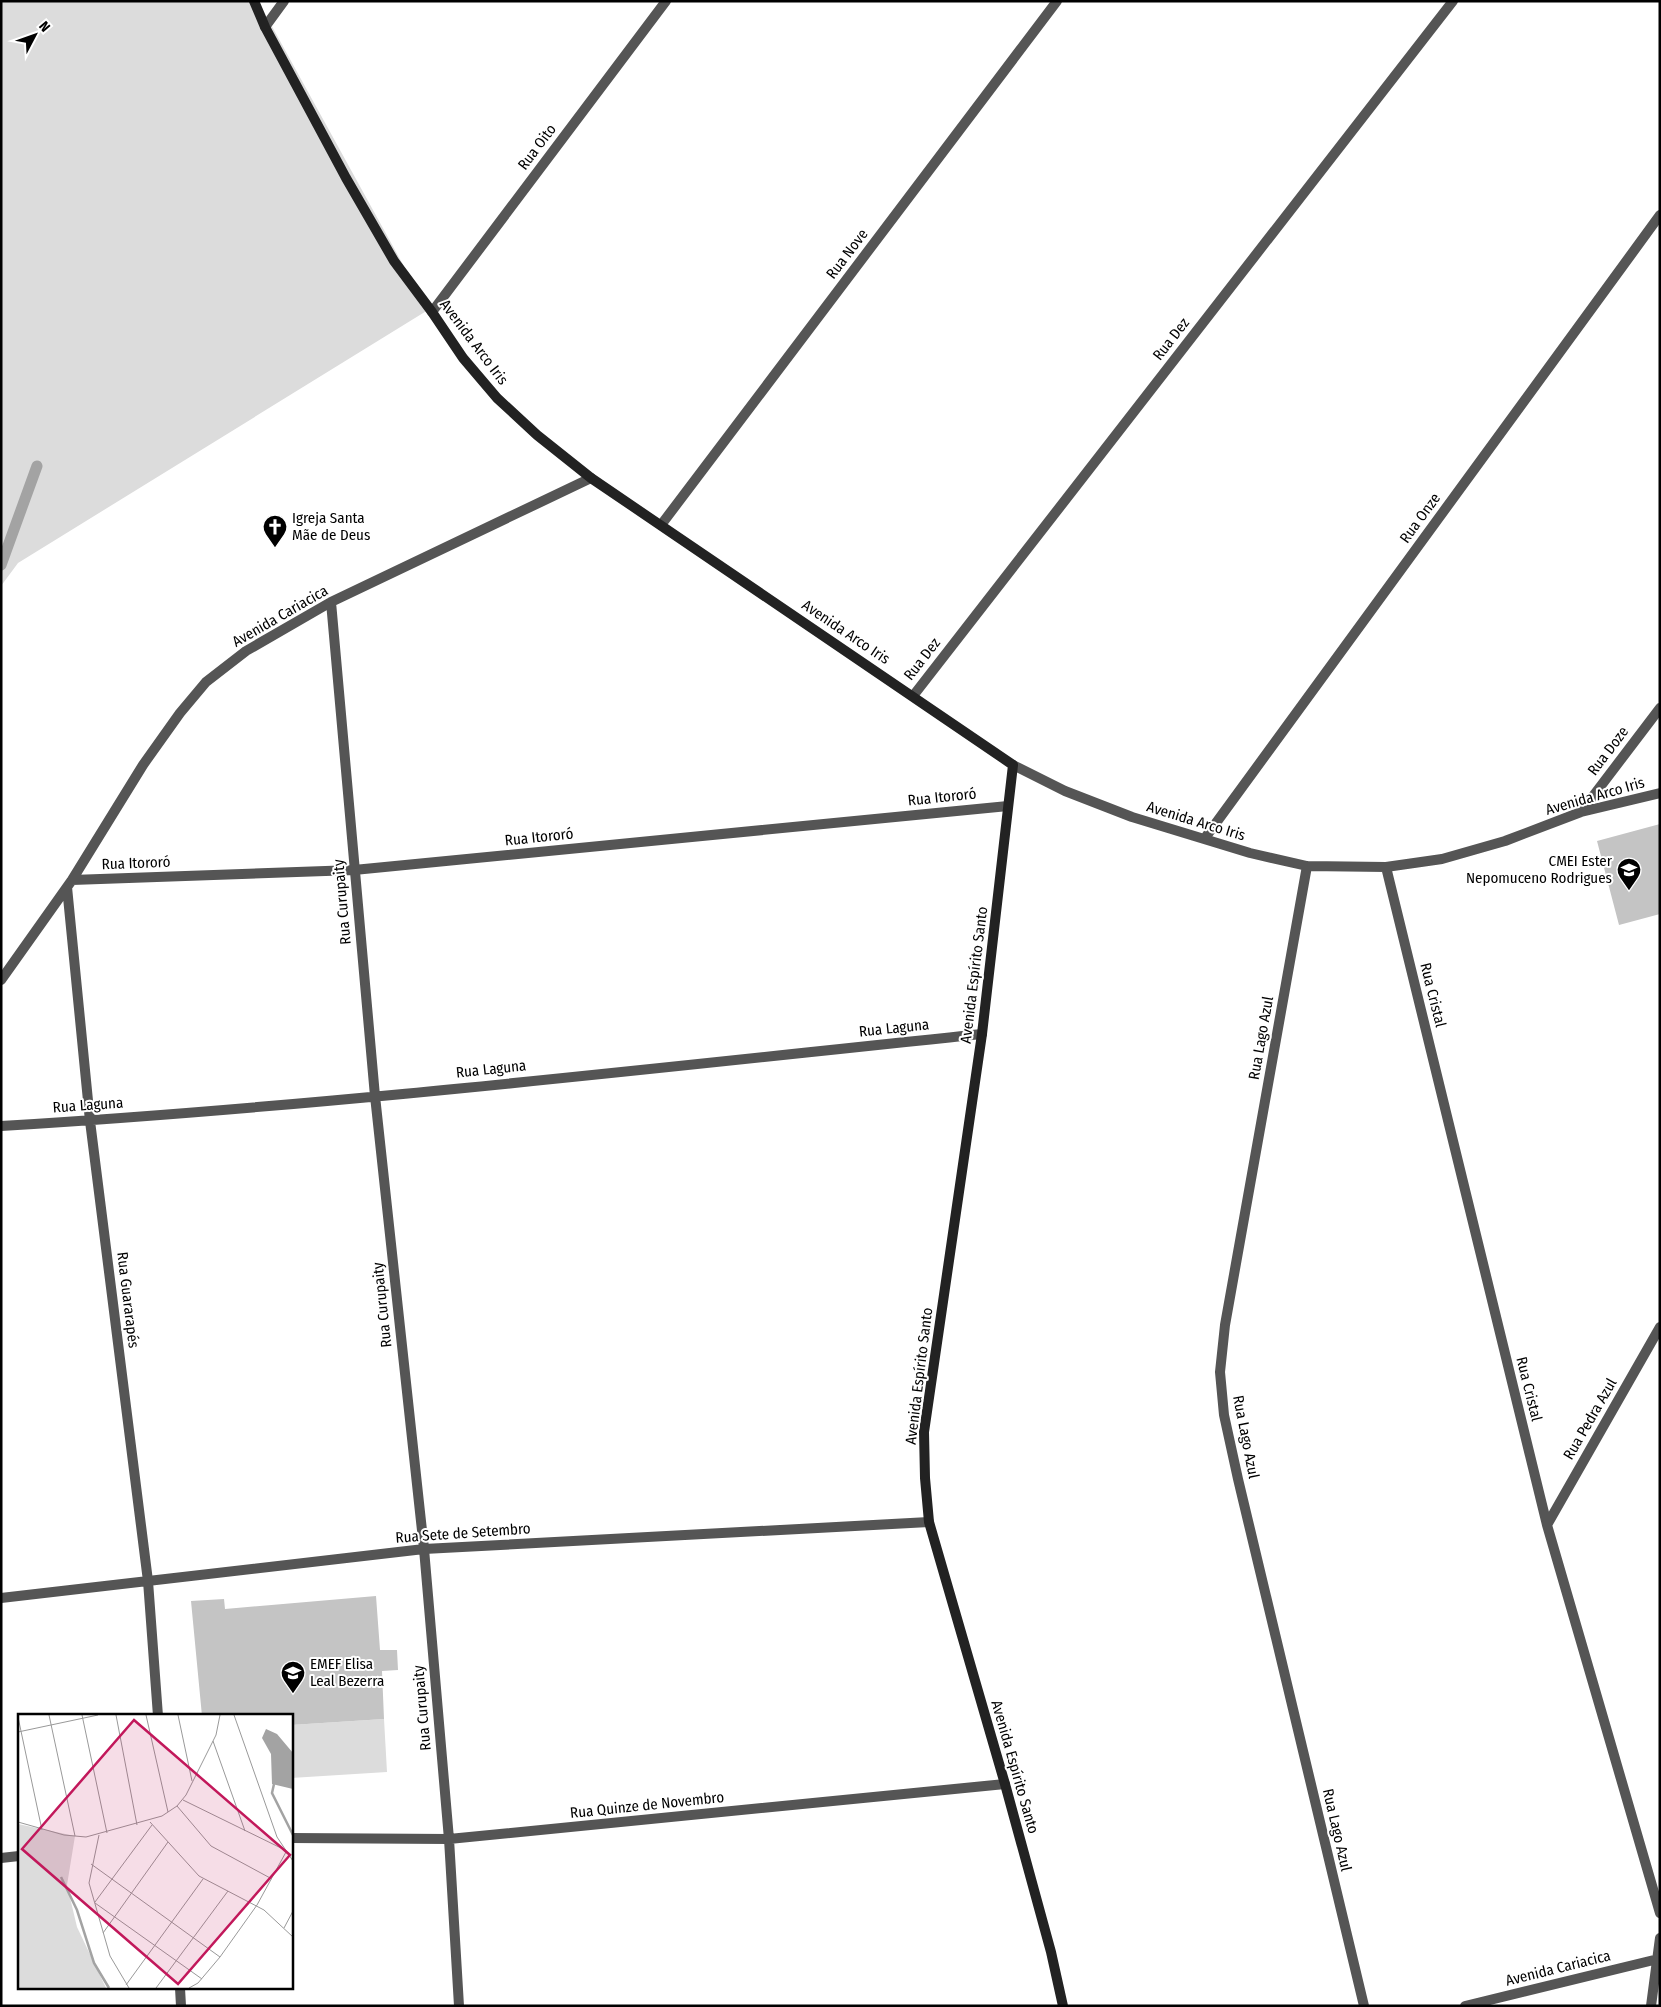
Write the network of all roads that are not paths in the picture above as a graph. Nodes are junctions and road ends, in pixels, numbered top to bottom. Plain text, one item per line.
1 (254, 1) edge
2 (284, 1) edge
3 (666, 1) edge
4 (1057, 1) edge
5 (1454, 1) edge
6 (264, 27) junction
7 (1660, 215) edge
8 (432, 312) junction
9 (592, 478) junction
10 (661, 525) junction
11 (331, 602) junction
12 (912, 696) junction
13 (1660, 708) edge
14 (1013, 765) junction
15 (1660, 793) edge
16 (1008, 806) junction
17 (1580, 812) junction
18 (1205, 838) junction
19 (1307, 866) junction
20 (1386, 867) junction
21 (354, 870) junction
22 (69, 884) junction
23 (1, 980) edge
24 (982, 1034) junction
25 (375, 1096) junction
26 (90, 1121) junction
27 (1, 1126) edge
28 (1660, 1327) edge
29 (929, 1522) junction
30 (1547, 1525) junction
31 (424, 1549) junction
32 (148, 1581) junction
33 (1, 1598) edge
34 (158, 1714) edge
35 (1005, 1784) junction
36 (292, 1838) edge
37 (449, 1839) junction
38 (18, 1856) edge
39 (1, 1858) edge
40 (1660, 1913) edge
41 (1660, 1938) edge
42 (1658, 1959) junction
43 (180, 1990) edge
44 (181, 2006) edge
45 (459, 2006) edge
46 (1063, 2006) edge
47 (1364, 2006) edge
48 (1465, 2006) edge
49 (1651, 2006) edge

1 - 6 street, Avenida Arco Iris
2 - 6 street
3 - 8 street, Rua Oito
4 - 10 street, Rua Nove
5 - 12 street, Rua Dez
6 - 8 street, Avenida Arco Iris
7 - 18 street, Rua Onze
8 - 9 street, Avenida Arco Iris
9 - 10 street, Avenida Arco Iris
9 - 11 street, Avenida Cariacica
10 - 12 street, Avenida Arco Iris
11 - 21 street, Rua Curupaity
11 - 22 street, Avenida Cariacica
12 - 14 street, Avenida Arco Iris
13 - 17 street, Rua Doze
14 - 16 street, Avenida Espírito Santo
14 - 18 street, Avenida Arco Iris
15 - 17 street, Avenida Arco Iris
16 - 21 street, Rua Itororó
16 - 24 street, Avenida Espírito Santo
17 - 20 street, Avenida Arco Iris
18 - 19 street, Avenida Arco Iris
19 - 20 street, Avenida Arco Iris
19 - 47 street, Rua Lago Azul
20 - 30 street, Rua Cristal
21 - 22 street, Rua Itororó
21 - 25 street, Rua Curupaity
22 - 23 street, Avenida Cariacica
22 - 26 street, Rua Guararapés
24 - 25 street, Rua Laguna
24 - 29 street, Avenida Espírito Santo
25 - 26 street, Rua Laguna
25 - 31 street, Rua Curupaity
26 - 27 street, Rua Laguna
26 - 32 street, Rua Guararapés
28 - 30 street, Rua Pedra Azul
29 - 31 street, Rua Sete de Setembro
29 - 35 street, Avenida Espírito Santo
30 - 40 street, Rua Cristal
31 - 32 street, Rua Sete de Setembro
31 - 37 street, Rua Curupaity
32 - 33 street, Rua Sete de Setembro
32 - 34 street, Rua Guararapés
35 - 37 street, Rua Quinze de Novembro
35 - 46 street, Avenida Espírito Santo
36 - 37 street, Rua Quinze de Novembro
37 - 45 street, Rua Curupaity
38 - 39 street
41 - 42 street
42 - 48 street, Avenida Cariacica
42 - 49 street
43 - 44 street

